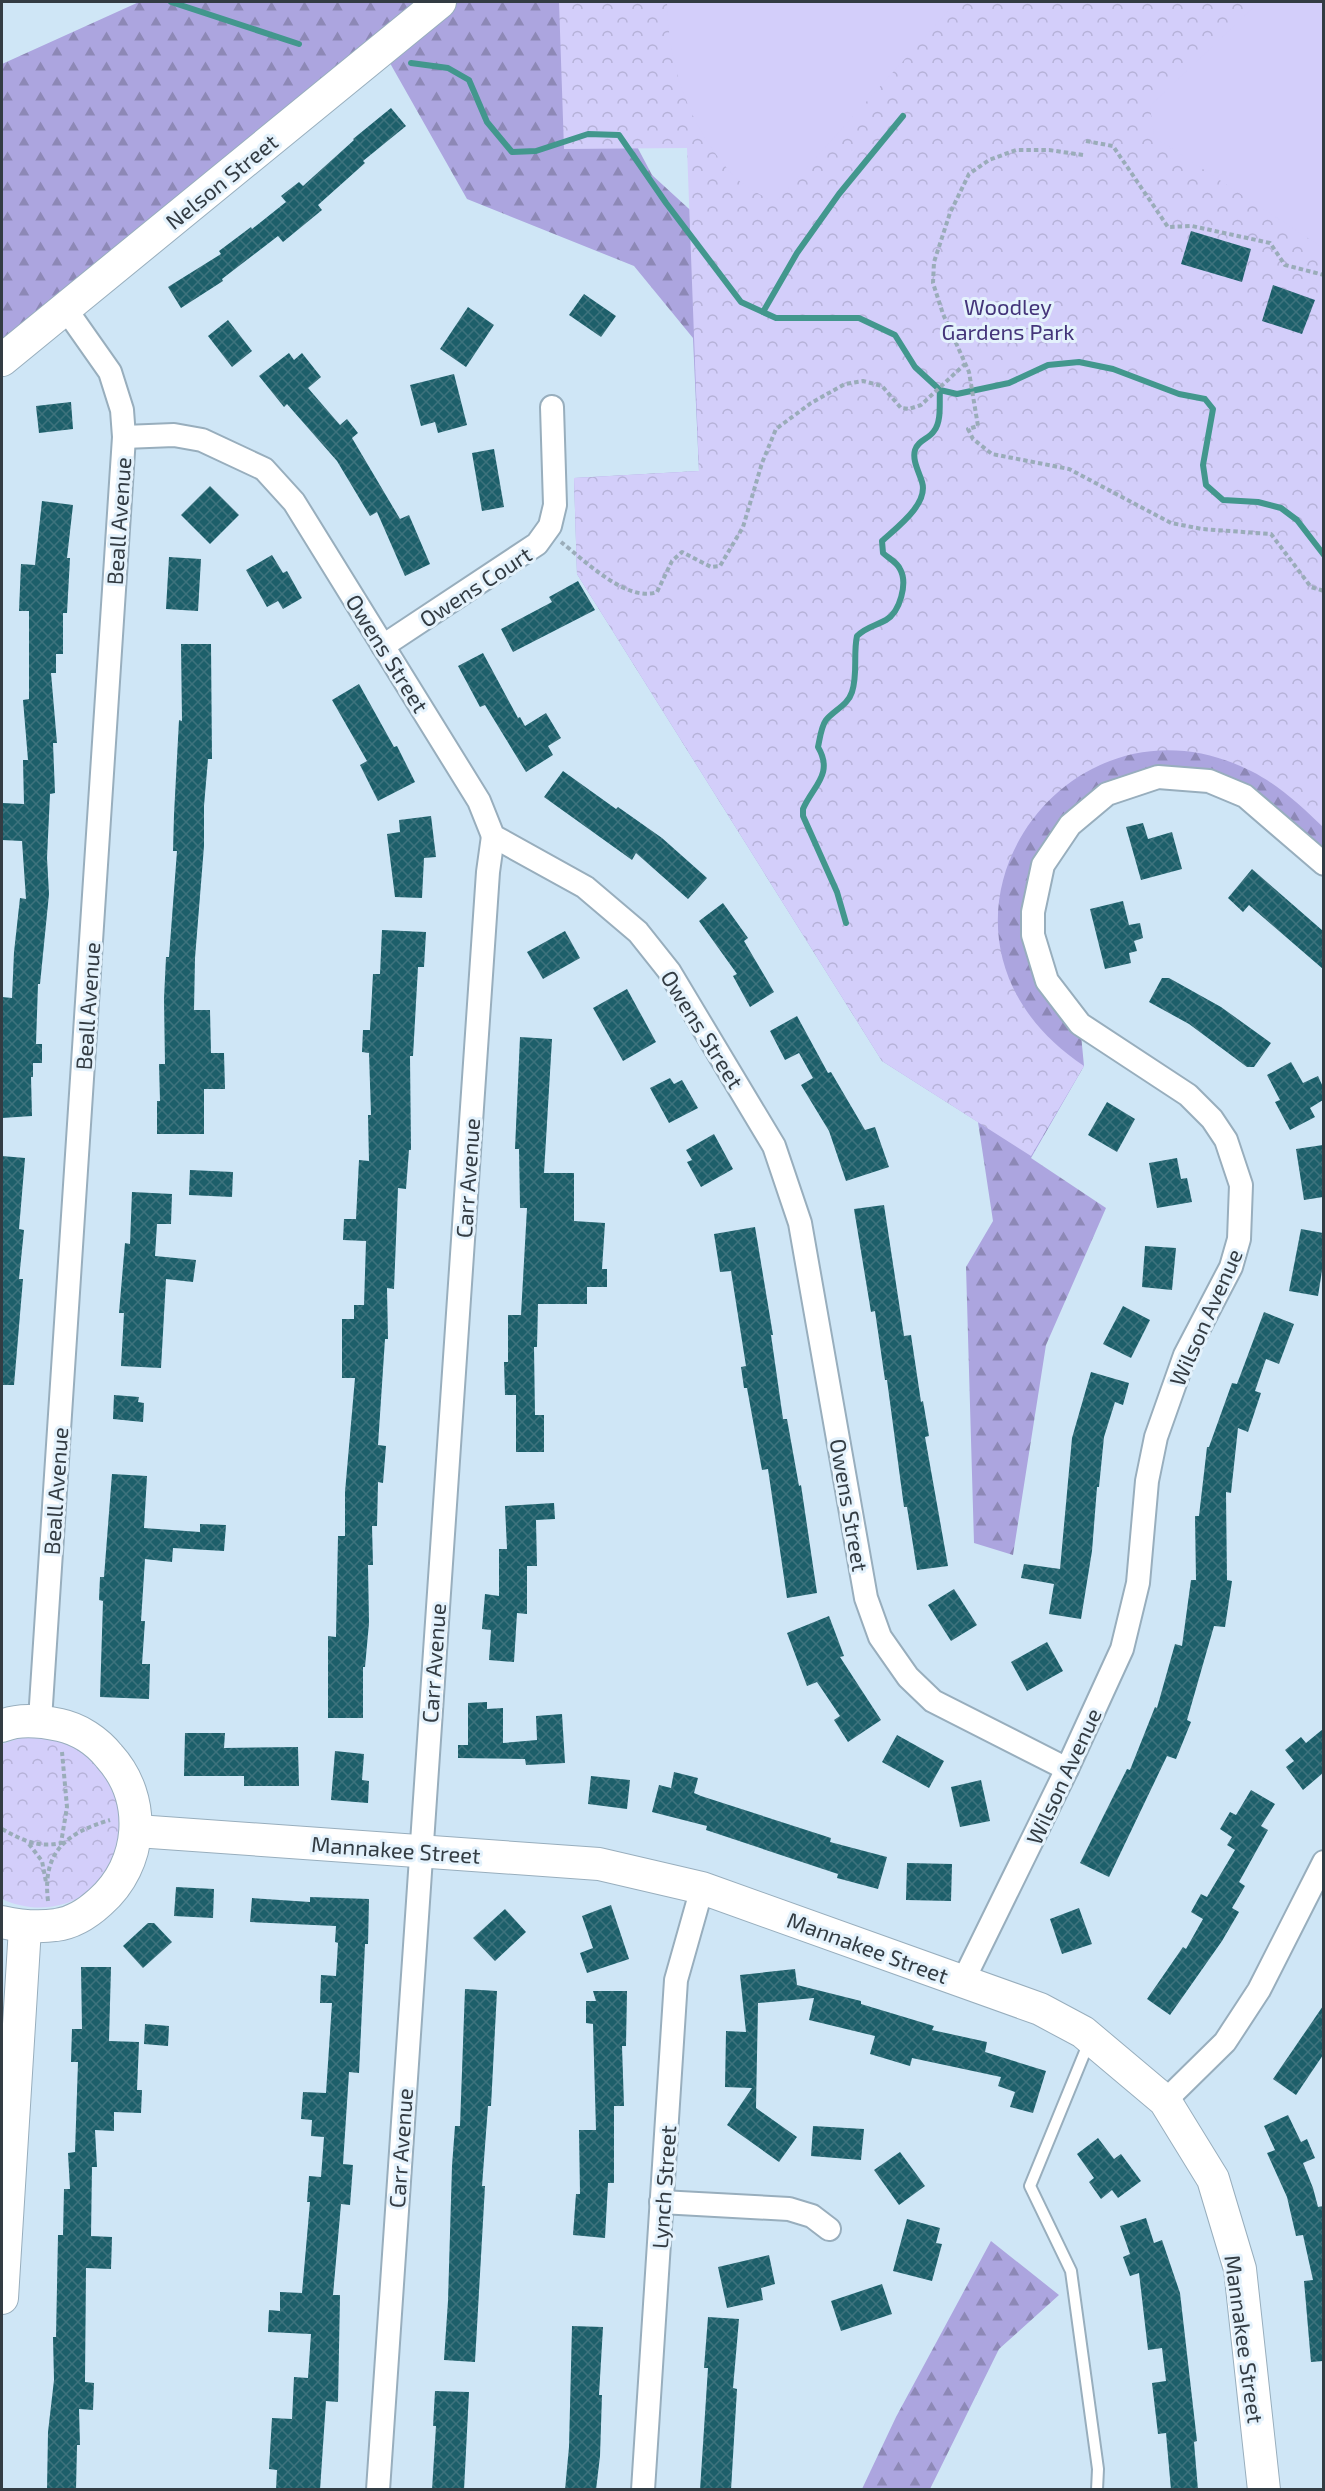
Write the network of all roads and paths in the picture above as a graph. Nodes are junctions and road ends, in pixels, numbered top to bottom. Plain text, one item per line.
1 (440, 2) edge
2 (1086, 141) dead end
3 (1083, 155) dead end
4 (1323, 275) edge
5 (66, 308) junction
6 (2, 360) edge
7 (965, 364) junction
8 (552, 407) dead end
9 (124, 437) junction
10 (546, 531) junction
11 (1323, 591) edge
12 (383, 646) junction
13 (493, 836) junction
14 (1323, 864) edge
15 (40, 1720) junction
16 (2, 1726) edge
17 (62, 1743) dead end
18 (1067, 1769) junction
19 (127, 1824) junction
20 (2, 1829) edge
21 (28, 1843) junction
22 (61, 1843) junction
23 (420, 1850) junction
24 (1323, 1862) edge
25 (46, 1886) junction
26 (702, 1888) junction
27 (49, 1904) dead end
28 (13, 1925) edge
29 (963, 1981) junction
30 (1090, 2038) junction
31 (1165, 2101) junction
32 (662, 2202) junction
33 (829, 2229) dead end
34 (2, 2298) edge
35 (378, 2490) edge
36 (643, 2490) edge
37 (1097, 2490) edge
38 (1264, 2490) edge

1 - 5 street, Nelson Street
2 - 4 path
3 - 7 path
5 - 6 street, Nelson Street
5 - 9 street, Beall Avenue
7 - 10 path
7 - 11 path
8 - 10 street, Owens Court
9 - 12 street, Owens Street
9 - 15 street, Beall Avenue
10 - 12 street, Owens Court
12 - 13 street, Owens Street
13 - 18 street, Owens Street
13 - 23 street, Carr Avenue
14 - 18 street, Wilson Avenue
15 - 16 street
15 - 19 street
17 - 22 path
18 - 29 street, Wilson Avenue
19 - 22 path
19 - 23 street, Mannakee Street
19 - 28 street
20 - 21 path
21 - 22 path
21 - 25 path
22 - 25 path
23 - 26 street, Mannakee Street
23 - 35 street, Carr Avenue
24 - 31 street
25 - 27 path
26 - 29 street, Mannakee Street
26 - 32 street, Lynch Street
28 - 34 street
29 - 30 street, Mannakee Street
30 - 31 street, Mannakee Street
30 - 37 lane
31 - 38 street, Mannakee Street
32 - 33 street
32 - 36 street, Lynch Street

